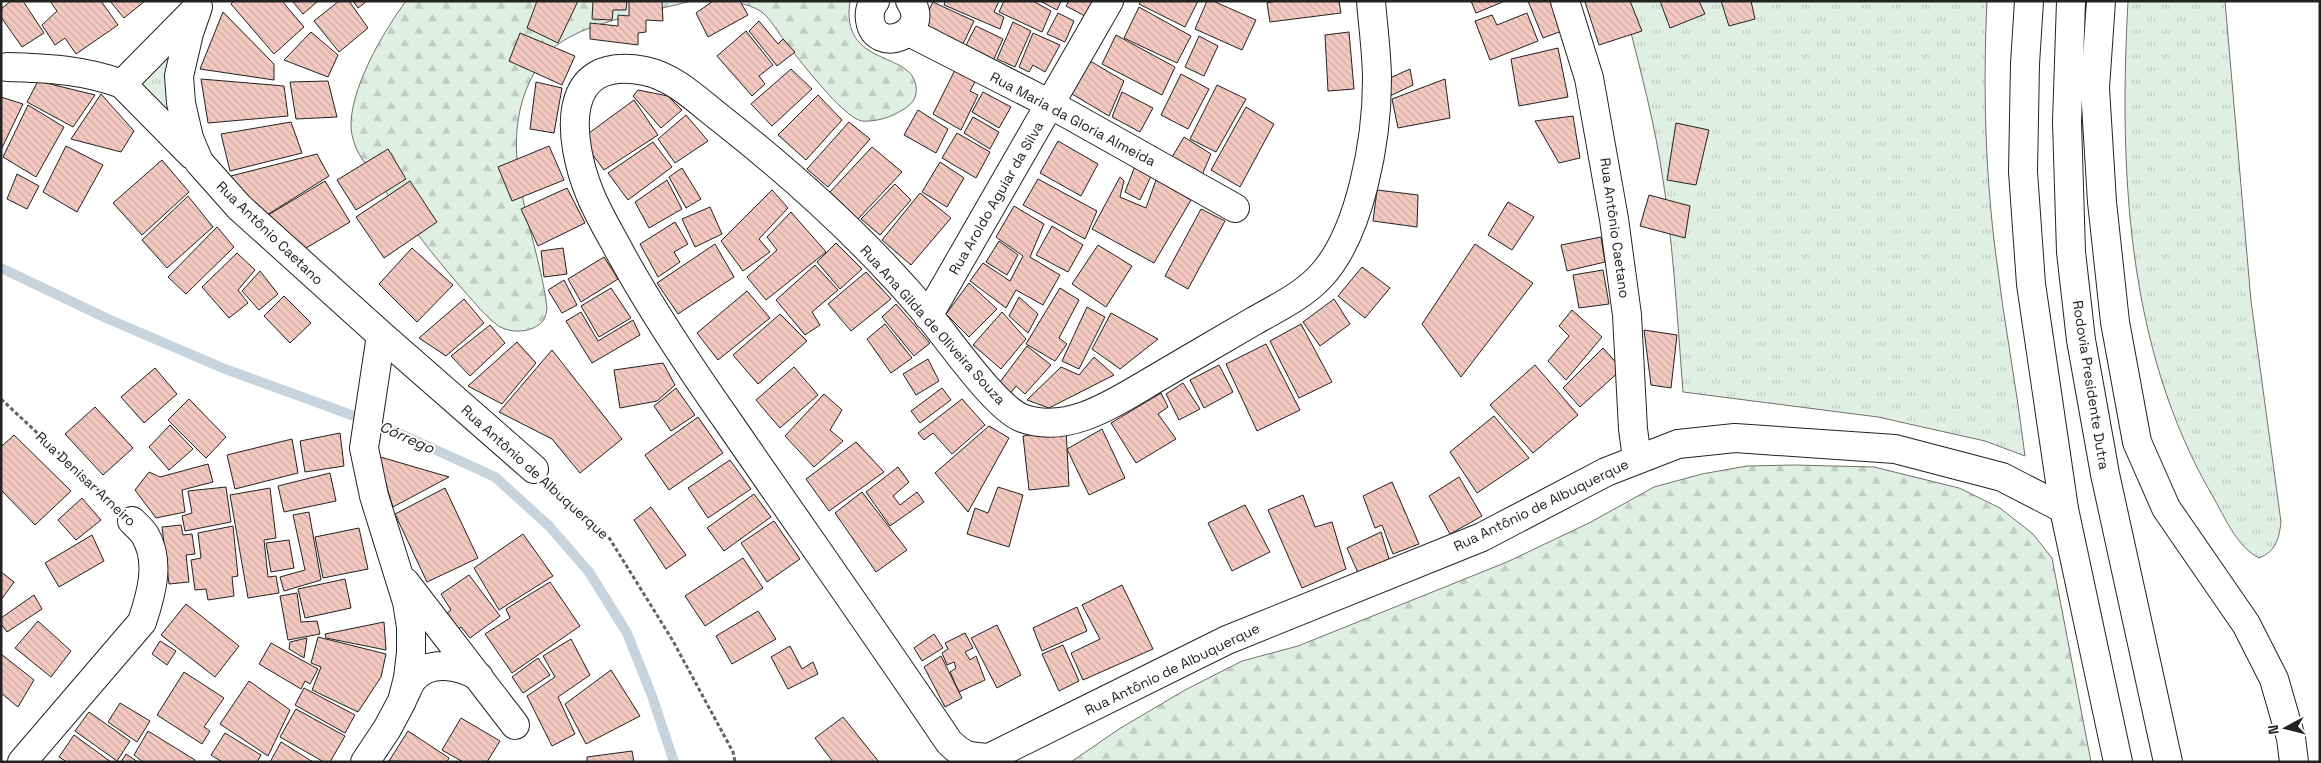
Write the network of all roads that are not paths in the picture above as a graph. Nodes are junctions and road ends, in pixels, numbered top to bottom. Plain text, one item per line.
1 (874, 1) edge
2 (910, 1) edge
3 (1108, 1) edge
4 (1371, 1) edge
5 (1565, 1) edge
6 (2029, 1) edge
7 (2072, 1) edge
8 (2101, 1) edge
9 (201, 4) edge
10 (909, 32) junction
11 (7, 67) dead end
12 (122, 84) junction
13 (1050, 104) junction
14 (199, 162) junction
15 (1235, 208) dead end
16 (928, 316) junction
17 (380, 335) junction
18 (1637, 459) junction
19 (534, 469) road end
20 (2064, 509) junction
21 (132, 521) road end
22 (399, 573) junction
23 (478, 677) junction
24 (402, 702) junction
25 (516, 726) dead end
26 (989, 758) joint
27 (22, 762) edge
28 (365, 762) edge
29 (2118, 762) edge
30 (2168, 762) edge
31 (2294, 762) edge

1 - 10 main road
2 - 10 main road
3 - 13 main road, Rua Aroldo Aguiar da Silva
4 - 16 main road, Rua Ana Gilda de Oliveira Souza
5 - 18 main road, Rua Antônio Caetano
6 - 20 main road
7 - 30 main road, Rodovia Presidente Dutra
8 - 31 main road
9 - 12 main road
9 - 14 main road, Rua Antônio Caetano
10 - 13 main road, Rua Maria da Gloria Almeida
11 - 12 main road
12 - 14 main road
13 - 15 main road, Rua Maria da Gloria Almeida
13 - 16 main road, Rua Aroldo Aguiar da Silva
14 - 17 main road, Rua Antônio Caetano
16 - 26 main road, Rua Ana Gilda de Oliveira Souza
17 - 19 main road, Rua Antônio de Albuquerque
17 - 22 main road
18 - 20 main road, Rua Antônio de Albuquerque
18 - 26 main road, Rua Antônio de Albuquerque
20 - 29 main road
21 - 27 main road, Rua Denisar Arneiro
22 - 23 main road
22 - 24 main road
23 - 24 main road
23 - 25 main road
24 - 28 main road

